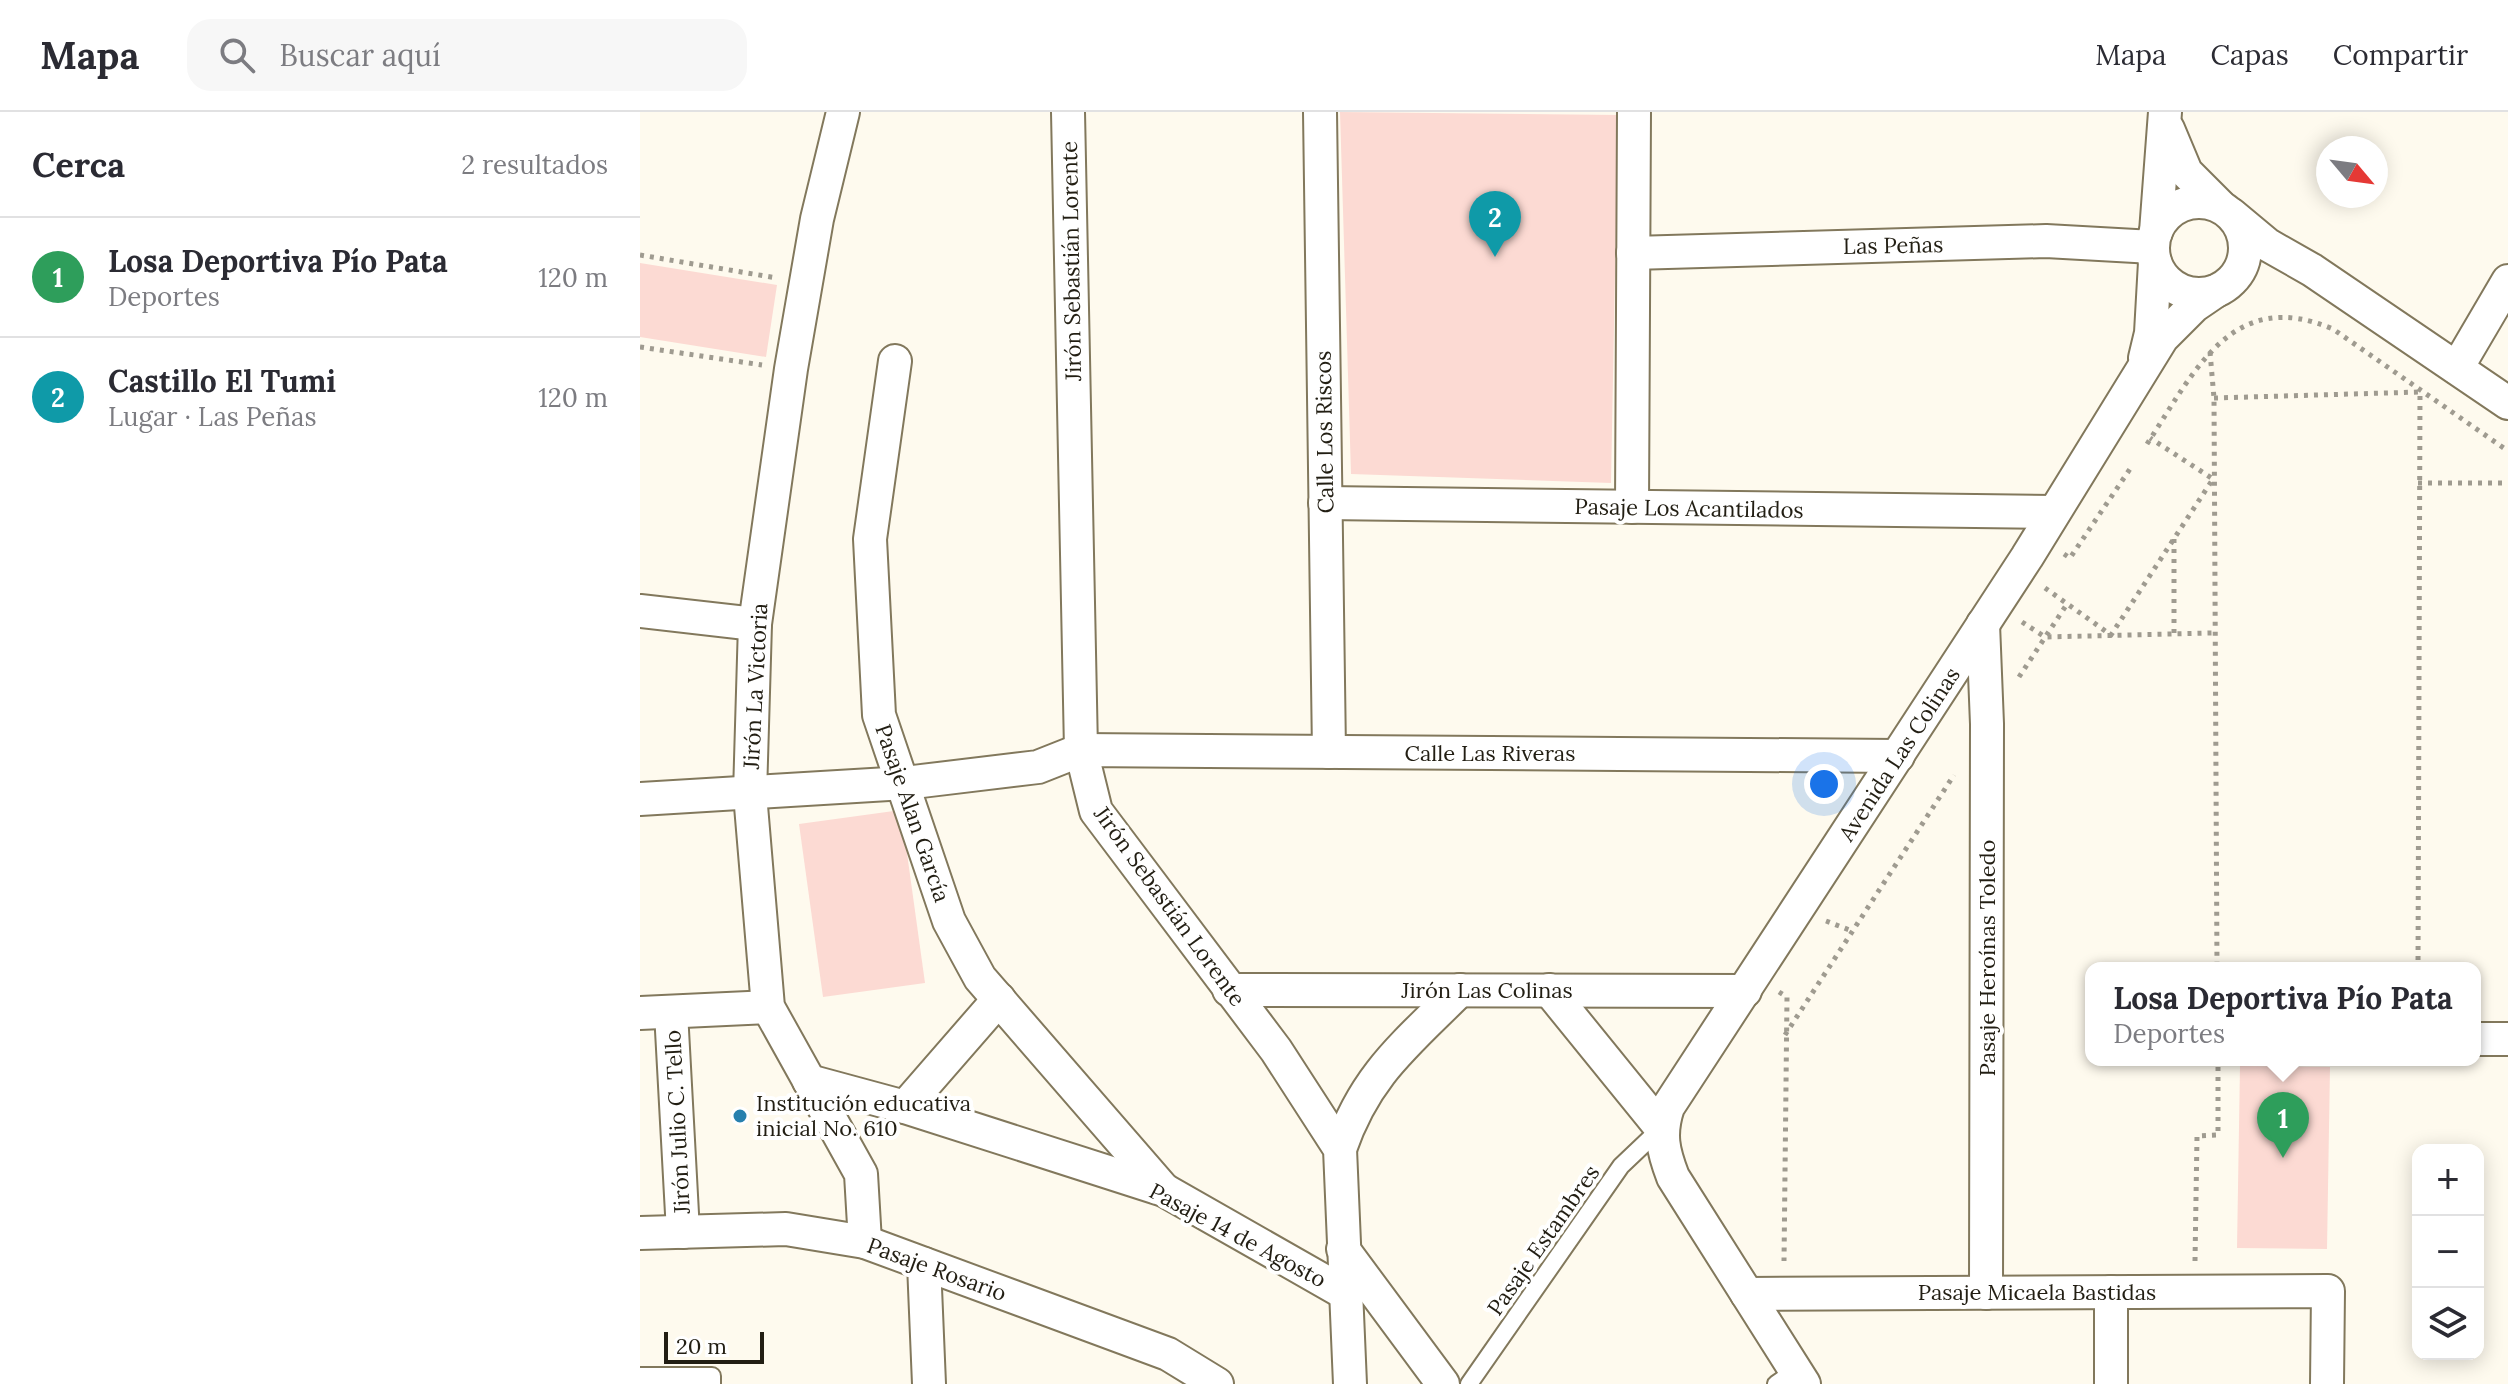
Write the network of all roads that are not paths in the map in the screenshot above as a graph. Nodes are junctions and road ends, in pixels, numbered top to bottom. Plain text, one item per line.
1 (843, 112) edge
2 (1068, 112) edge
3 (1320, 112) edge
4 (1634, 112) edge
5 (2165, 115) edge
6 (2226, 211) junction
7 (2155, 247) junction
8 (1633, 253) junction
9 (2312, 270) junction
10 (2508, 281) edge
11 (2223, 287) junction
12 (895, 361) dead end
13 (2457, 368) junction
14 (2138, 378) junction
15 (2508, 403) edge
16 (1325, 503) junction
17 (1632, 507) junction
18 (2054, 512) junction
19 (640, 611) edge
20 (755, 624) junction
21 (1983, 624) junction
22 (1081, 750) junction
23 (1329, 752) junction
24 (1898, 756) junction
25 (905, 783) junction
26 (750, 794) junction
27 (640, 799) edge
28 (1757, 988) junction
29 (1229, 990) junction
30 (1460, 990) junction
31 (1549, 990) junction
32 (999, 999) junction
33 (768, 1007) junction
34 (656, 1012) edge
35 (2481, 1039) edge
36 (2508, 1039) edge
37 (809, 1081) junction
38 (905, 1107) junction
39 (1661, 1128) junction
40 (1340, 1149) junction
41 (1164, 1190) junction
42 (683, 1232) junction
43 (640, 1233) edge
44 (865, 1242) junction
45 (1343, 1249) junction
46 (924, 1264) junction
47 (2111, 1292) junction
48 (1345, 1293) junction
49 (1986, 1293) junction
50 (1747, 1294) junction
51 (640, 1376) edge
52 (1792, 1380) edge
53 (712, 1384) edge
54 (929, 1384) edge
55 (1217, 1384) edge
56 (1350, 1384) edge
57 (1443, 1384) edge
58 (1469, 1384) edge
59 (2111, 1384) edge
60 (2327, 1384) edge

1 - 20 street, Jirón La Victoria
2 - 22 street, Jirón Sebastián Lorente
3 - 16 street, Calle Los Riscos
4 - 8 street
5 - 6 street, Avenida Las Colinas
5 - 7 street, Avenida Las Colinas
6 - 7 street
6 - 9 street, Avenida Las Colinas
6 - 11 street
7 - 8 street, Las Peñas
7 - 11 street
7 - 14 street, Avenida Las Colinas
8 - 17 street
9 - 11 street
9 - 13 street, Avenida Las Colinas
10 - 13 street
11 - 14 street, Avenida Las Colinas
12 - 25 street, Pasaje Alan García
13 - 15 street, Avenida Las Colinas
14 - 18 street, Avenida Las Colinas
16 - 17 street, Pasaje Los Acantilados
16 - 23 street, Calle Los Riscos
17 - 18 street, Pasaje Los Acantilados
18 - 21 street, Avenida Las Colinas
19 - 20 street
20 - 26 street, Jirón La Victoria
21 - 24 street, Avenida Las Colinas
21 - 49 street, Pasaje Heroínas Toledo
22 - 23 street, Calle Las Riveras
22 - 25 street
22 - 29 street, Jirón Sebastián Lorente
23 - 24 street, Calle Las Riveras
24 - 28 street, Avenida Las Colinas
25 - 26 street
25 - 32 street, Pasaje Alan García
26 - 27 street
26 - 33 street, Jirón La Victoria
28 - 31 street, Jirón Las Colinas
28 - 39 street, Avenida Las Colinas
29 - 30 street, Jirón Las Colinas
29 - 40 street, Jirón Sebastián Lorente
30 - 31 street, Jirón Las Colinas
30 - 40 street
31 - 39 street
32 - 38 street
32 - 41 street, Pasaje Alan García
33 - 34 street
33 - 37 street, Jirón La Victoria
34 - 42 street, Jirón Julio C. Tello
35 - 36 street
37 - 38 street, Pasaje 14 de Agosto
37 - 44 street, Jirón La Victoria
38 - 41 street, Pasaje 14 de Agosto
39 - 50 street
39 - 58 lane, Pasaje Estambres
40 - 45 street
41 - 48 street, Pasaje 14 de Agosto
42 - 43 street, Pasaje Rosario
42 - 44 street, Pasaje Rosario
44 - 46 street, Pasaje Rosario
45 - 48 street
45 - 57 street
46 - 54 street
46 - 55 street, Pasaje Rosario
47 - 49 street, Pasaje Micaela Bastidas
47 - 59 street
47 - 60 street, Pasaje Micaela Bastidas
48 - 56 street
49 - 50 street, Pasaje Micaela Bastidas
50 - 52 street
51 - 53 lane

